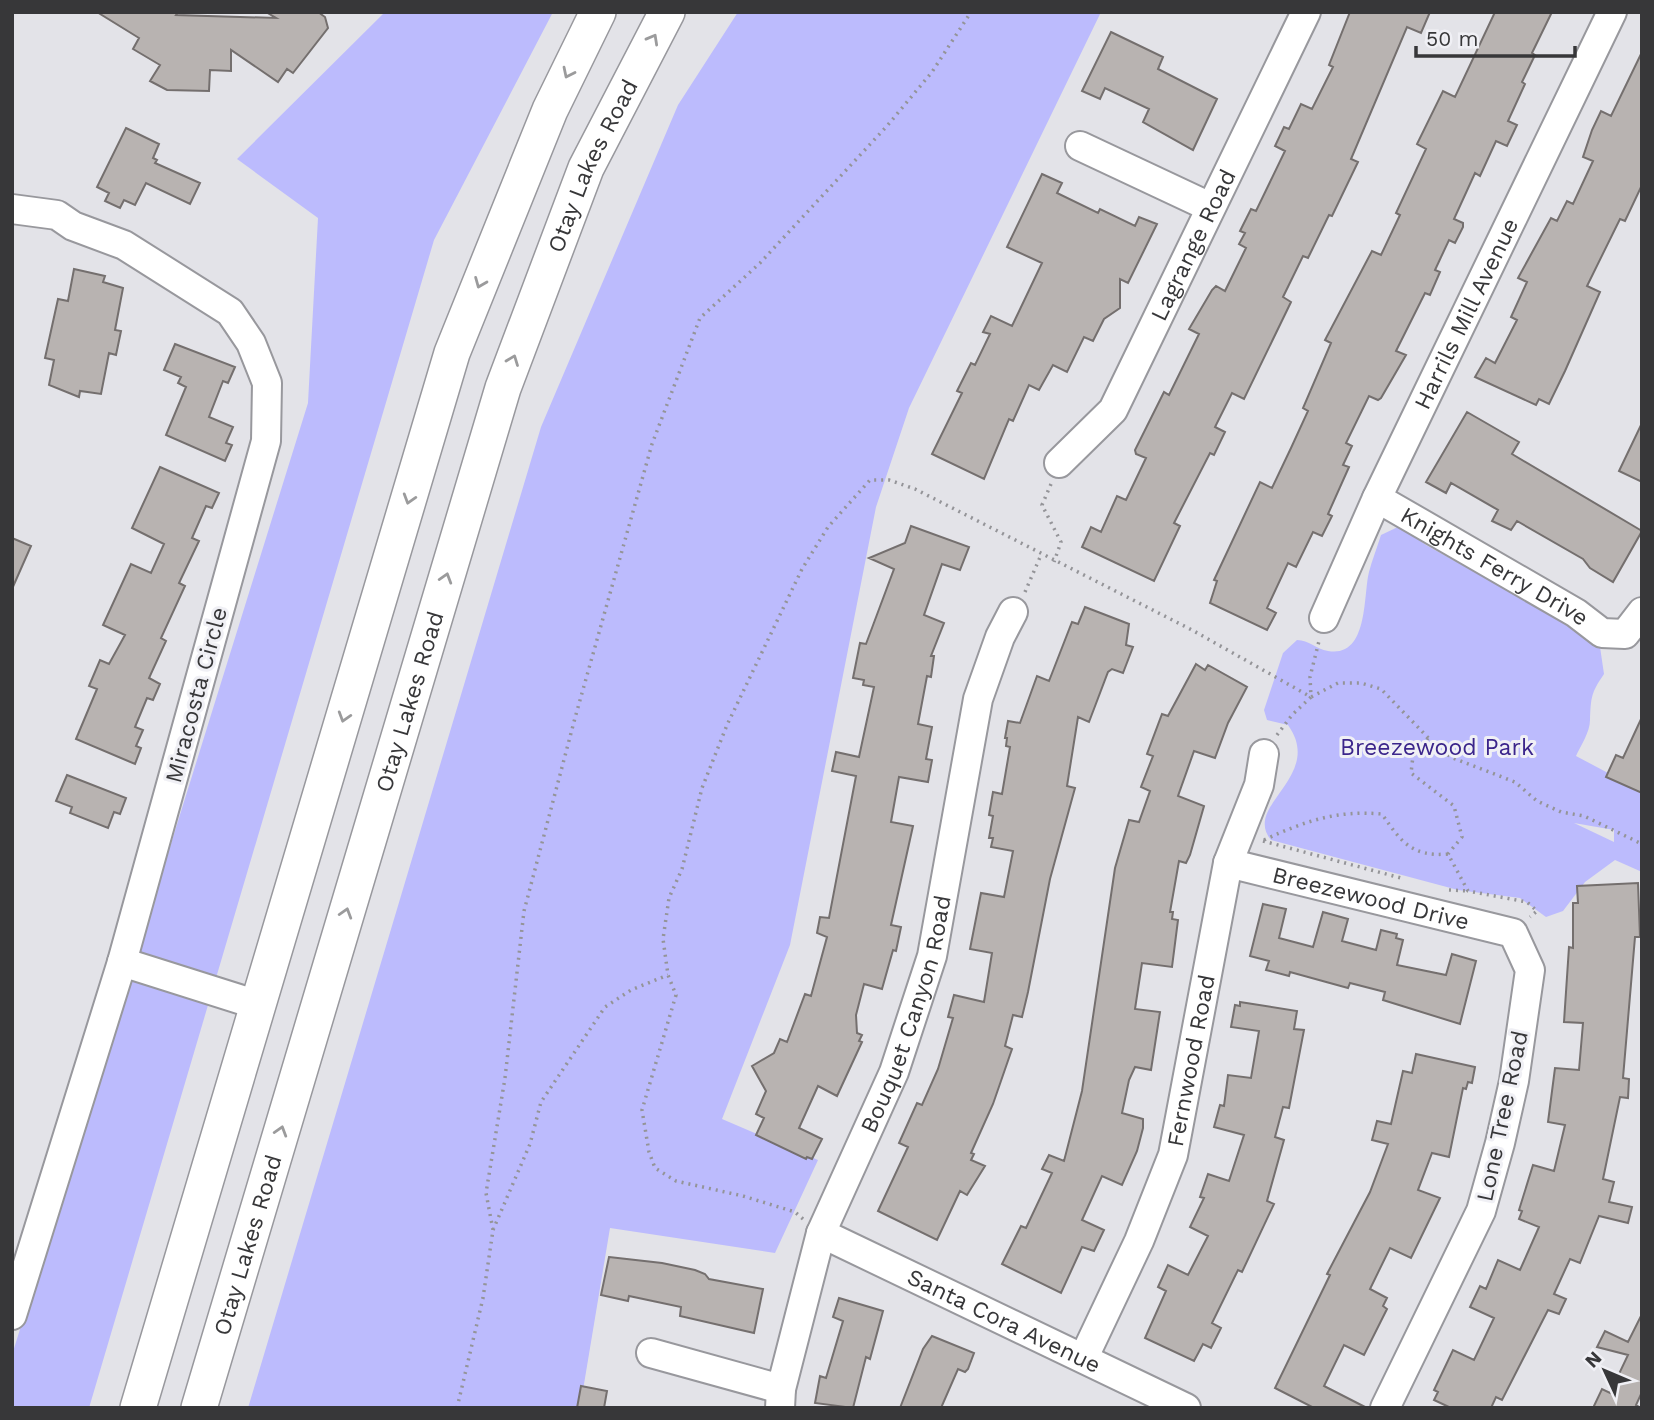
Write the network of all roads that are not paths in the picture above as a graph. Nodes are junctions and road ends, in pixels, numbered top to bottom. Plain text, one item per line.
1 (598, 12) edge
2 (667, 12) edge
3 (1306, 12) edge
4 (1612, 12) edge
5 (1080, 146) dead end
6 (1210, 207) junction
7 (12, 209) edge
8 (1059, 463) road end
9 (1377, 498) junction
10 (1013, 612) road end
11 (1642, 612) edge
12 (1324, 618) road end
13 (1264, 754) road end
14 (1228, 863) junction
15 (1513, 933) joint
16 (122, 962) junction
17 (258, 1005) junction
18 (821, 1233) junction
19 (12, 1315) edge
20 (651, 1353) dead end
21 (1084, 1357) junction
22 (780, 1398) edge
23 (138, 1408) edge
24 (199, 1408) edge
25 (1186, 1408) edge
26 (1385, 1408) edge

1 -> 17 main road
24 -> 2 main road, Otay Lakes Road
3 - 6 street, Lagrange Road
4 - 9 street, Harrils Mill Avenue
5 - 6 street
6 - 8 street, Lagrange Road
7 - 16 street, Miracosta Circle
9 - 11 street, Knights Ferry Drive
9 - 12 street, Harrils Mill Avenue
10 - 18 street, Bouquet Canyon Road
13 - 14 street, Fernwood Road
14 - 15 street, Breezewood Drive
14 - 21 street, Fernwood Road
15 - 26 street, Lone Tree Road
16 - 17 street
16 - 19 street, Miracosta Circle
17 - 23 main road
18 - 21 street, Santa Cora Avenue
18 - 22 street, Bouquet Canyon Road
20 - 22 street
21 - 25 street, Santa Cora Avenue

